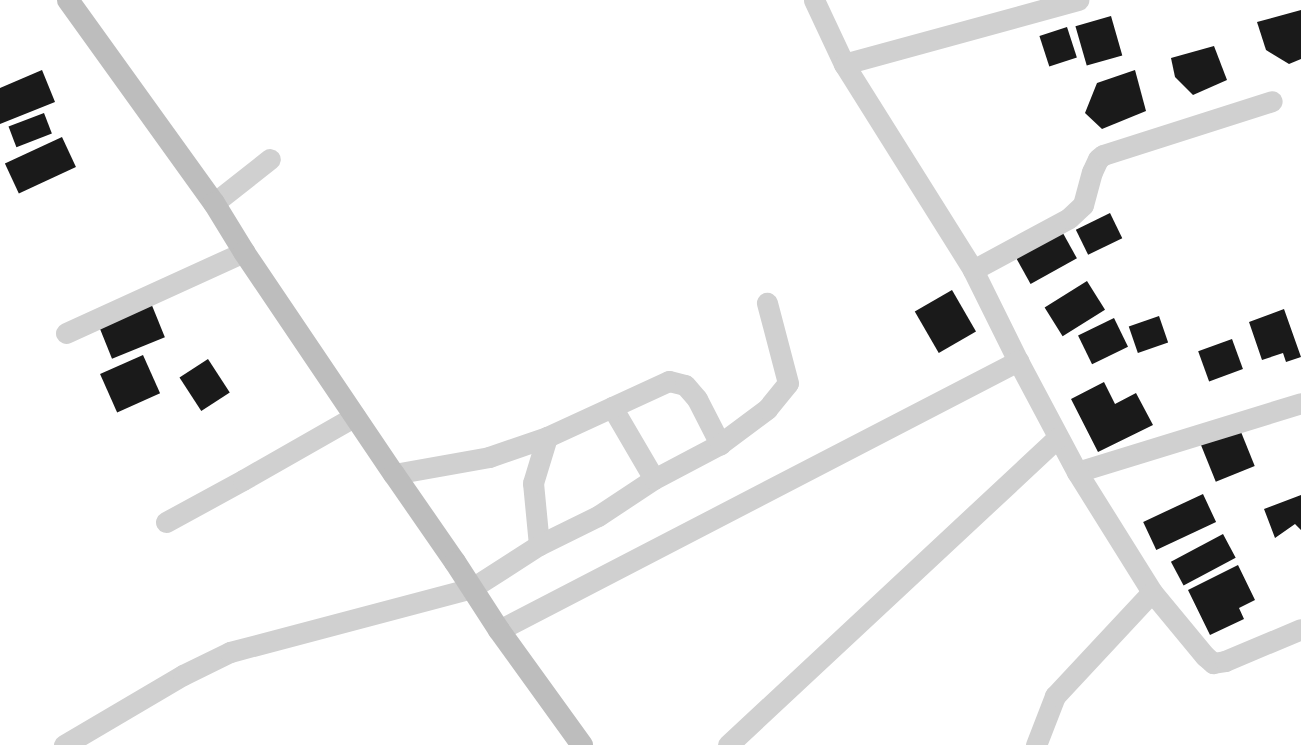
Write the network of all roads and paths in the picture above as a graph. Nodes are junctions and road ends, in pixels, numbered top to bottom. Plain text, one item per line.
1 (68, 0) edge
2 (814, 0) edge
3 (1078, 0) edge
4 (844, 64) junction
5 (1272, 101) dead end
6 (270, 159) dead end
7 (214, 203) junction
8 (244, 252) junction
9 (973, 270) junction
10 (768, 303) dead end
11 (66, 333) dead end
12 (1018, 361) junction
13 (1301, 403) edge
14 (612, 407) junction
15 (355, 416) junction
16 (547, 437) junction
17 (1058, 437) junction
18 (720, 444) junction
19 (1077, 472) junction
20 (394, 474) junction
21 (654, 479) junction
22 (166, 522) dead end
23 (539, 545) junction
24 (472, 588) junction
25 (1152, 592) junction
26 (1301, 629) edge
27 (499, 630) junction
28 (64, 745) edge
29 (582, 745) edge
30 (728, 745) edge
31 (1036, 745) edge

1 - 7 main road
2 - 4 street
3 - 4 street
4 - 9 street
5 - 9 street
6 - 7 street
7 - 8 main road
8 - 11 street
8 - 15 main road
9 - 12 street
10 - 18 street
12 - 17 street
12 - 27 street
13 - 19 street
14 - 16 street
14 - 18 street
14 - 21 street
15 - 20 main road
15 - 22 street
16 - 20 street
16 - 23 street
17 - 19 street
17 - 30 street
18 - 21 street
19 - 25 street
20 - 24 main road
21 - 23 street
23 - 24 street
24 - 27 main road
24 - 28 street
25 - 26 street
25 - 31 street
27 - 29 main road

